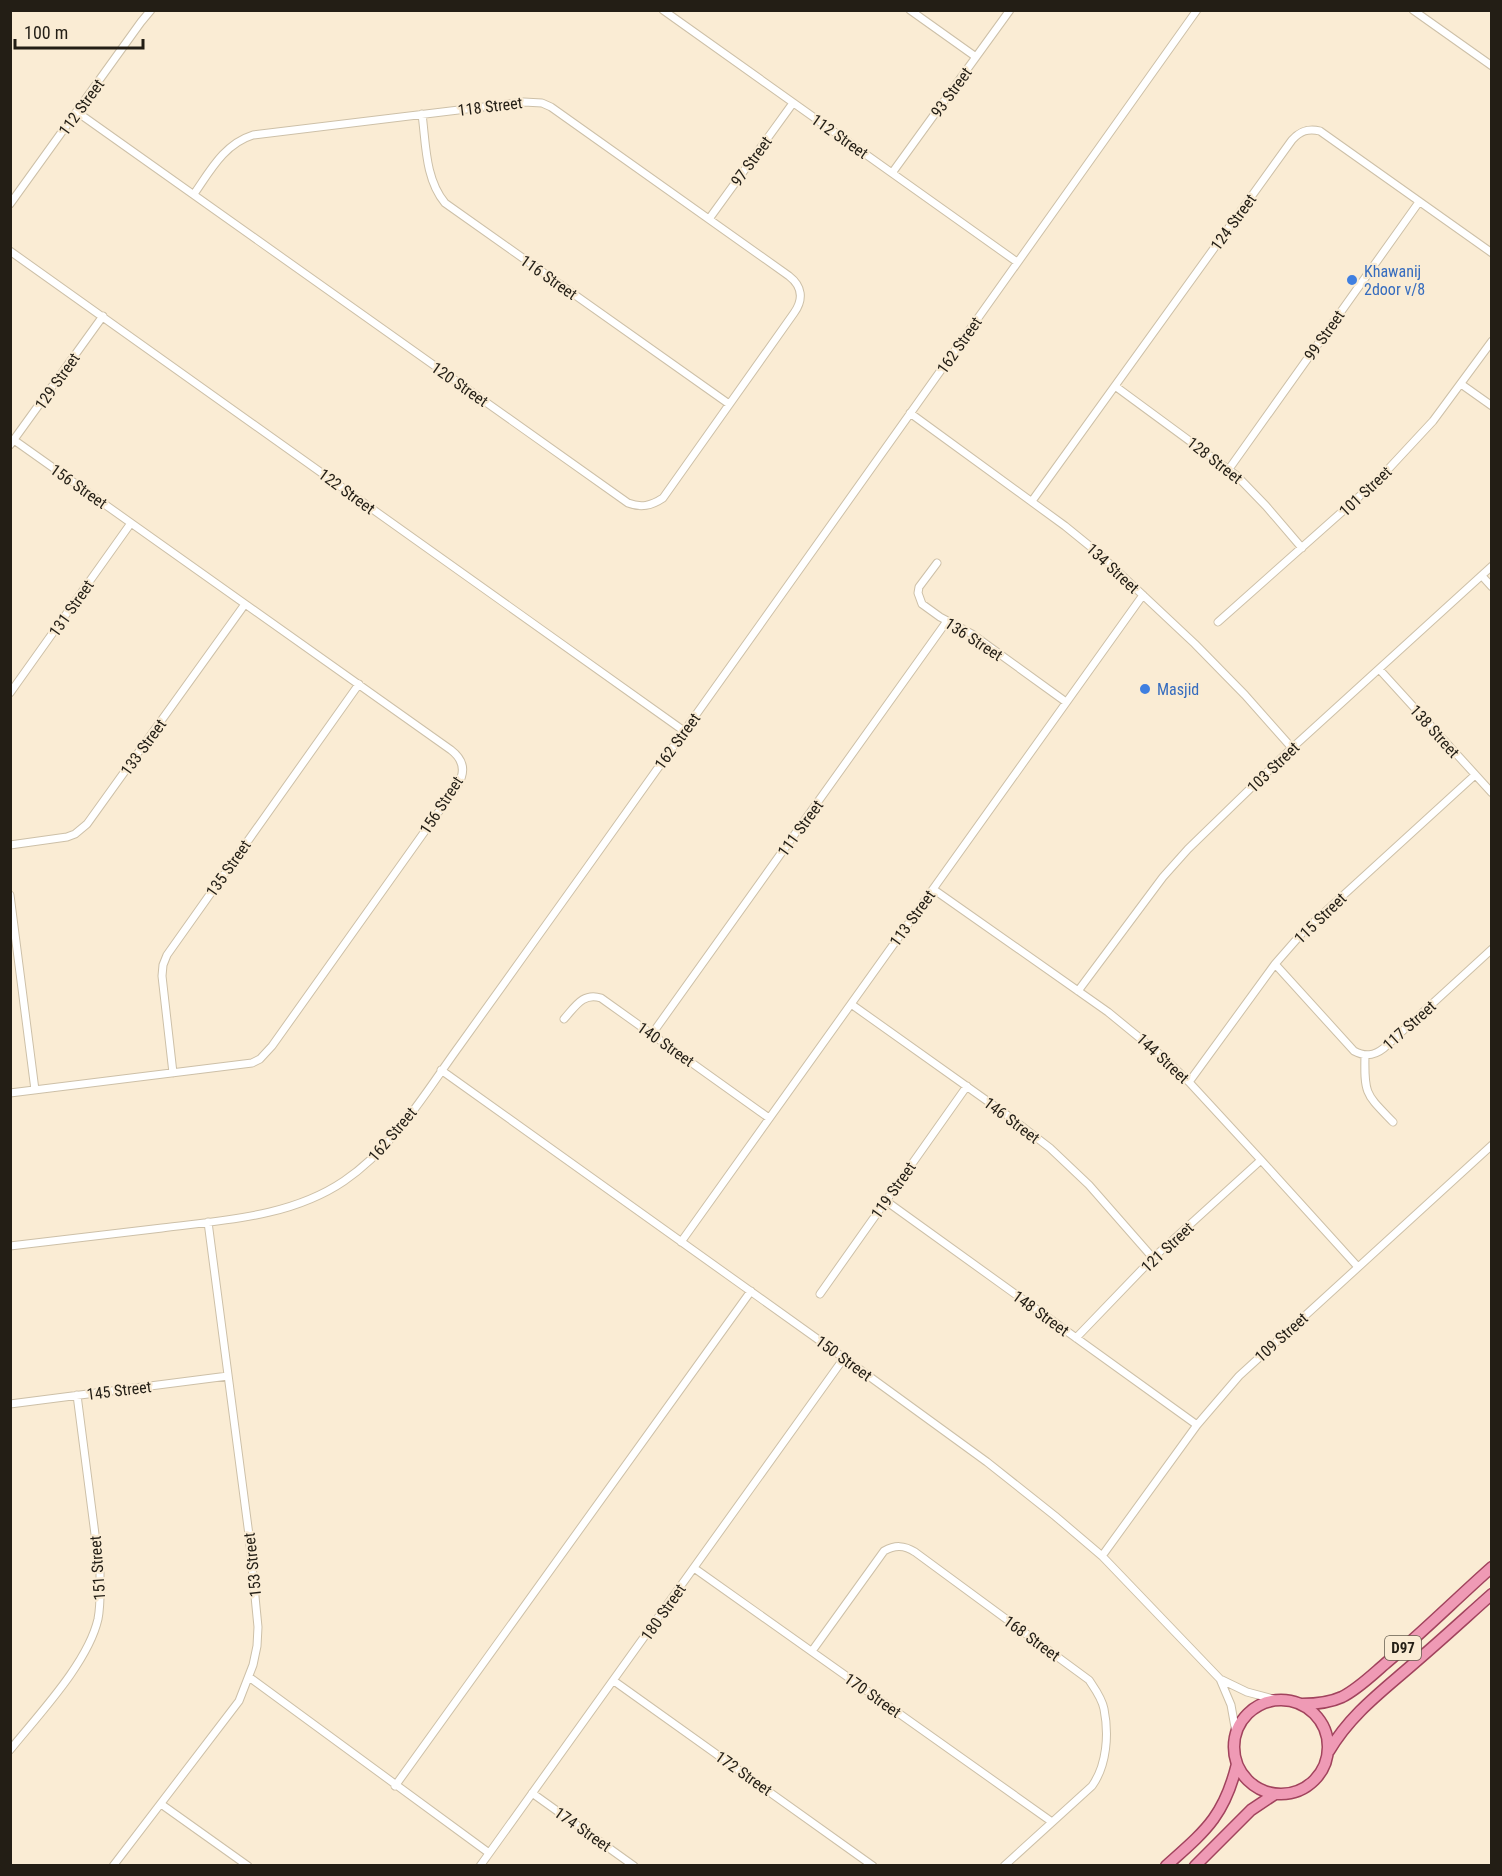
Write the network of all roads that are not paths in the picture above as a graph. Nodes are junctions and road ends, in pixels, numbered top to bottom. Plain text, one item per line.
1 (151, 10) edge
2 (910, 10) edge
3 (1010, 10) edge
4 (1197, 10) edge
5 (1413, 10) edge
6 (666, 11) edge
7 (976, 57) junction
8 (1491, 66) edge
9 (793, 103) junction
10 (77, 112) junction
11 (422, 114) junction
12 (892, 173) junction
13 (194, 194) junction
14 (1419, 202) junction
15 (10, 204) edge
16 (708, 219) junction
17 (10, 251) edge
18 (1491, 253) edge
19 (1017, 262) junction
20 (794, 313) joint
21 (103, 316) junction
22 (1491, 341) edge
23 (1461, 384) junction
24 (1115, 386) junction
25 (729, 404) junction
26 (1491, 405) edge
27 (910, 413) junction
28 (12, 443) edge
29 (1229, 469) junction
30 (1032, 501) junction
31 (131, 523) junction
32 (1302, 548) junction
33 (936, 562) dead end
34 (1491, 566) edge
35 (1482, 576) junction
36 (1491, 587) edge
37 (1143, 595) junction
38 (246, 604) junction
39 (947, 621) junction
40 (1218, 622) dead end
41 (1379, 669) junction
42 (359, 684) junction
43 (10, 693) edge
44 (1066, 702) junction
45 (684, 731) junction
46 (1292, 748) junction
47 (1475, 775) junction
48 (1491, 793) edge
49 (10, 845) edge
50 (933, 889) junction
51 (10, 895) edge
52 (1491, 949) edge
53 (1275, 964) junction
54 (1078, 991) junction
55 (851, 1004) junction
56 (564, 1019) dead end
57 (652, 1034) junction
58 (1365, 1055) junction
59 (441, 1070) junction
60 (174, 1073) junction
61 (1189, 1082) junction
62 (967, 1086) junction
63 (35, 1090) junction
64 (10, 1093) edge
65 (769, 1118) junction
66 (1393, 1122) dead end
67 (1491, 1145) edge
68 (1261, 1160) junction
69 (886, 1201) junction
70 (208, 1222) junction
71 (681, 1242) junction
72 (10, 1246) edge
73 (1153, 1258) junction
74 (1358, 1267) junction
75 (750, 1291) junction
76 (820, 1294) dead end
77 (1076, 1338) junction
78 (844, 1358) junction
79 (228, 1376) junction
80 (77, 1395) junction
81 (10, 1404) edge
82 (1197, 1425) junction
83 (1102, 1556) junction
84 (1491, 1567) edge
85 (694, 1568) junction
86 (1491, 1594) edge
87 (812, 1651) junction
88 (249, 1677) junction
89 (1220, 1679) junction
90 (614, 1681) junction
91 (1277, 1700) junction
92 (1302, 1704) junction
93 (1236, 1734) junction
94 (10, 1750) edge
95 (1328, 1751) junction
96 (1237, 1764) junction
97 (395, 1786) junction
98 (532, 1793) junction
99 (1275, 1794) junction
100 (161, 1804) junction
101 (1052, 1822) junction
102 (489, 1853) junction
103 (113, 1866) edge
104 (248, 1866) edge
105 (480, 1866) edge
106 (634, 1866) edge
107 (873, 1866) edge
108 (1004, 1866) edge
109 (1166, 1866) edge
110 (1195, 1866) edge

1 - 10 street, 112 Street
2 - 7 street
3 - 7 street, 93 Street
4 - 19 street, 162 Street
5 - 8 street
6 - 9 street, 112 Street
7 - 12 street, 93 Street
9 - 12 street, 112 Street
9 - 16 street, 97 Street
10 - 13 street, 120 Street
10 - 15 street, 112 Street
11 - 13 street, 118 Street
11 - 16 street, 118 Street
11 - 25 street, 116 Street
12 - 19 street, 112 Street
13 - 25 street, 120 Street
14 - 18 street, 124 Street
14 - 24 street, 124 Street
14 - 29 street, 99 Street
16 - 20 street, 118 Street
17 - 21 street, 122 Street
19 - 27 street, 162 Street
20 - 25 street, 120 Street
21 - 28 street, 129 Street
21 - 45 street, 122 Street
22 - 23 street, 101 Street
23 - 26 street
23 - 32 street, 101 Street
24 - 29 street, 128 Street
24 - 30 street, 124 Street
27 - 30 street, 134 Street
27 - 45 street, 162 Street
28 - 31 street, 156 Street
29 - 32 street, 128 Street
30 - 37 street, 134 Street
31 - 38 street, 156 Street
31 - 43 street, 131 Street
32 - 40 street, 101 Street
33 - 39 street, 136 Street
34 - 35 street, 103 Street
35 - 36 street
35 - 41 street, 103 Street
37 - 44 street, 113 Street
37 - 46 street, 134 Street
38 - 42 street, 156 Street
38 - 49 street, 133 Street
39 - 44 street, 136 Street
39 - 57 street, 111 Street
41 - 46 street, 103 Street
41 - 47 street, 138 Street
42 - 60 street, 135 Street
42 - 60 street, 156 Street
44 - 50 street, 113 Street
45 - 59 street, 162 Street
46 - 54 street, 103 Street
47 - 48 street, 138 Street
47 - 53 street, 115 Street
50 - 54 street, 144 Street
50 - 55 street, 113 Street
51 - 63 street
52 - 58 street, 117 Street
53 - 58 street, 117 Street
53 - 61 street, 115 Street
54 - 61 street, 144 Street
55 - 62 street, 146 Street
55 - 65 street, 113 Street
56 - 57 street, 140 Street
57 - 65 street, 140 Street
58 - 66 street
59 - 70 street, 162 Street
59 - 71 street, 150 Street
60 - 63 street, 156 Street
61 - 68 street, 144 Street
62 - 69 street, 119 Street
62 - 73 street, 146 Street
63 - 64 street, 156 Street
65 - 71 street, 113 Street
67 - 74 street, 109 Street
68 - 73 street, 121 Street
68 - 74 street, 144 Street
69 - 76 street, 119 Street
69 - 77 street, 148 Street
70 - 72 street, 162 Street
70 - 79 street, 153 Street
71 - 75 street, 150 Street
73 - 77 street, 121 Street
74 - 82 street, 109 Street
75 - 78 street, 150 Street
75 - 97 street
77 - 82 street, 148 Street
78 - 83 street, 150 Street
78 - 85 street, 180 Street
79 - 80 street, 145 Street
79 - 88 street, 153 Street
80 - 81 street, 145 Street
80 - 94 street, 151 Street
82 - 83 street, 109 Street
83 - 89 street, 150 Street
84 - 92 main road, D97
85 - 87 street, 170 Street
85 - 90 street, 180 Street
86 - 95 main road, D97
87 - 101 street, 170 Street
87 - 101 street, 168 Street
88 - 97 street
88 - 100 street, 153 Street
89 - 91 street, 150 Street
89 - 93 street, 150 Street
90 - 98 street, 180 Street
90 - 107 street, 172 Street
91 - 92 main road
91 - 93 main road
92 - 95 main road
93 - 96 main road
95 - 99 main road
96 - 99 main road
96 - 109 main road
97 - 102 street
98 - 102 street, 180 Street
98 - 106 street, 174 Street
99 - 110 main road
100 - 103 street, 153 Street
100 - 104 street
101 - 108 street, 168 Street
102 - 105 street, 180 Street

